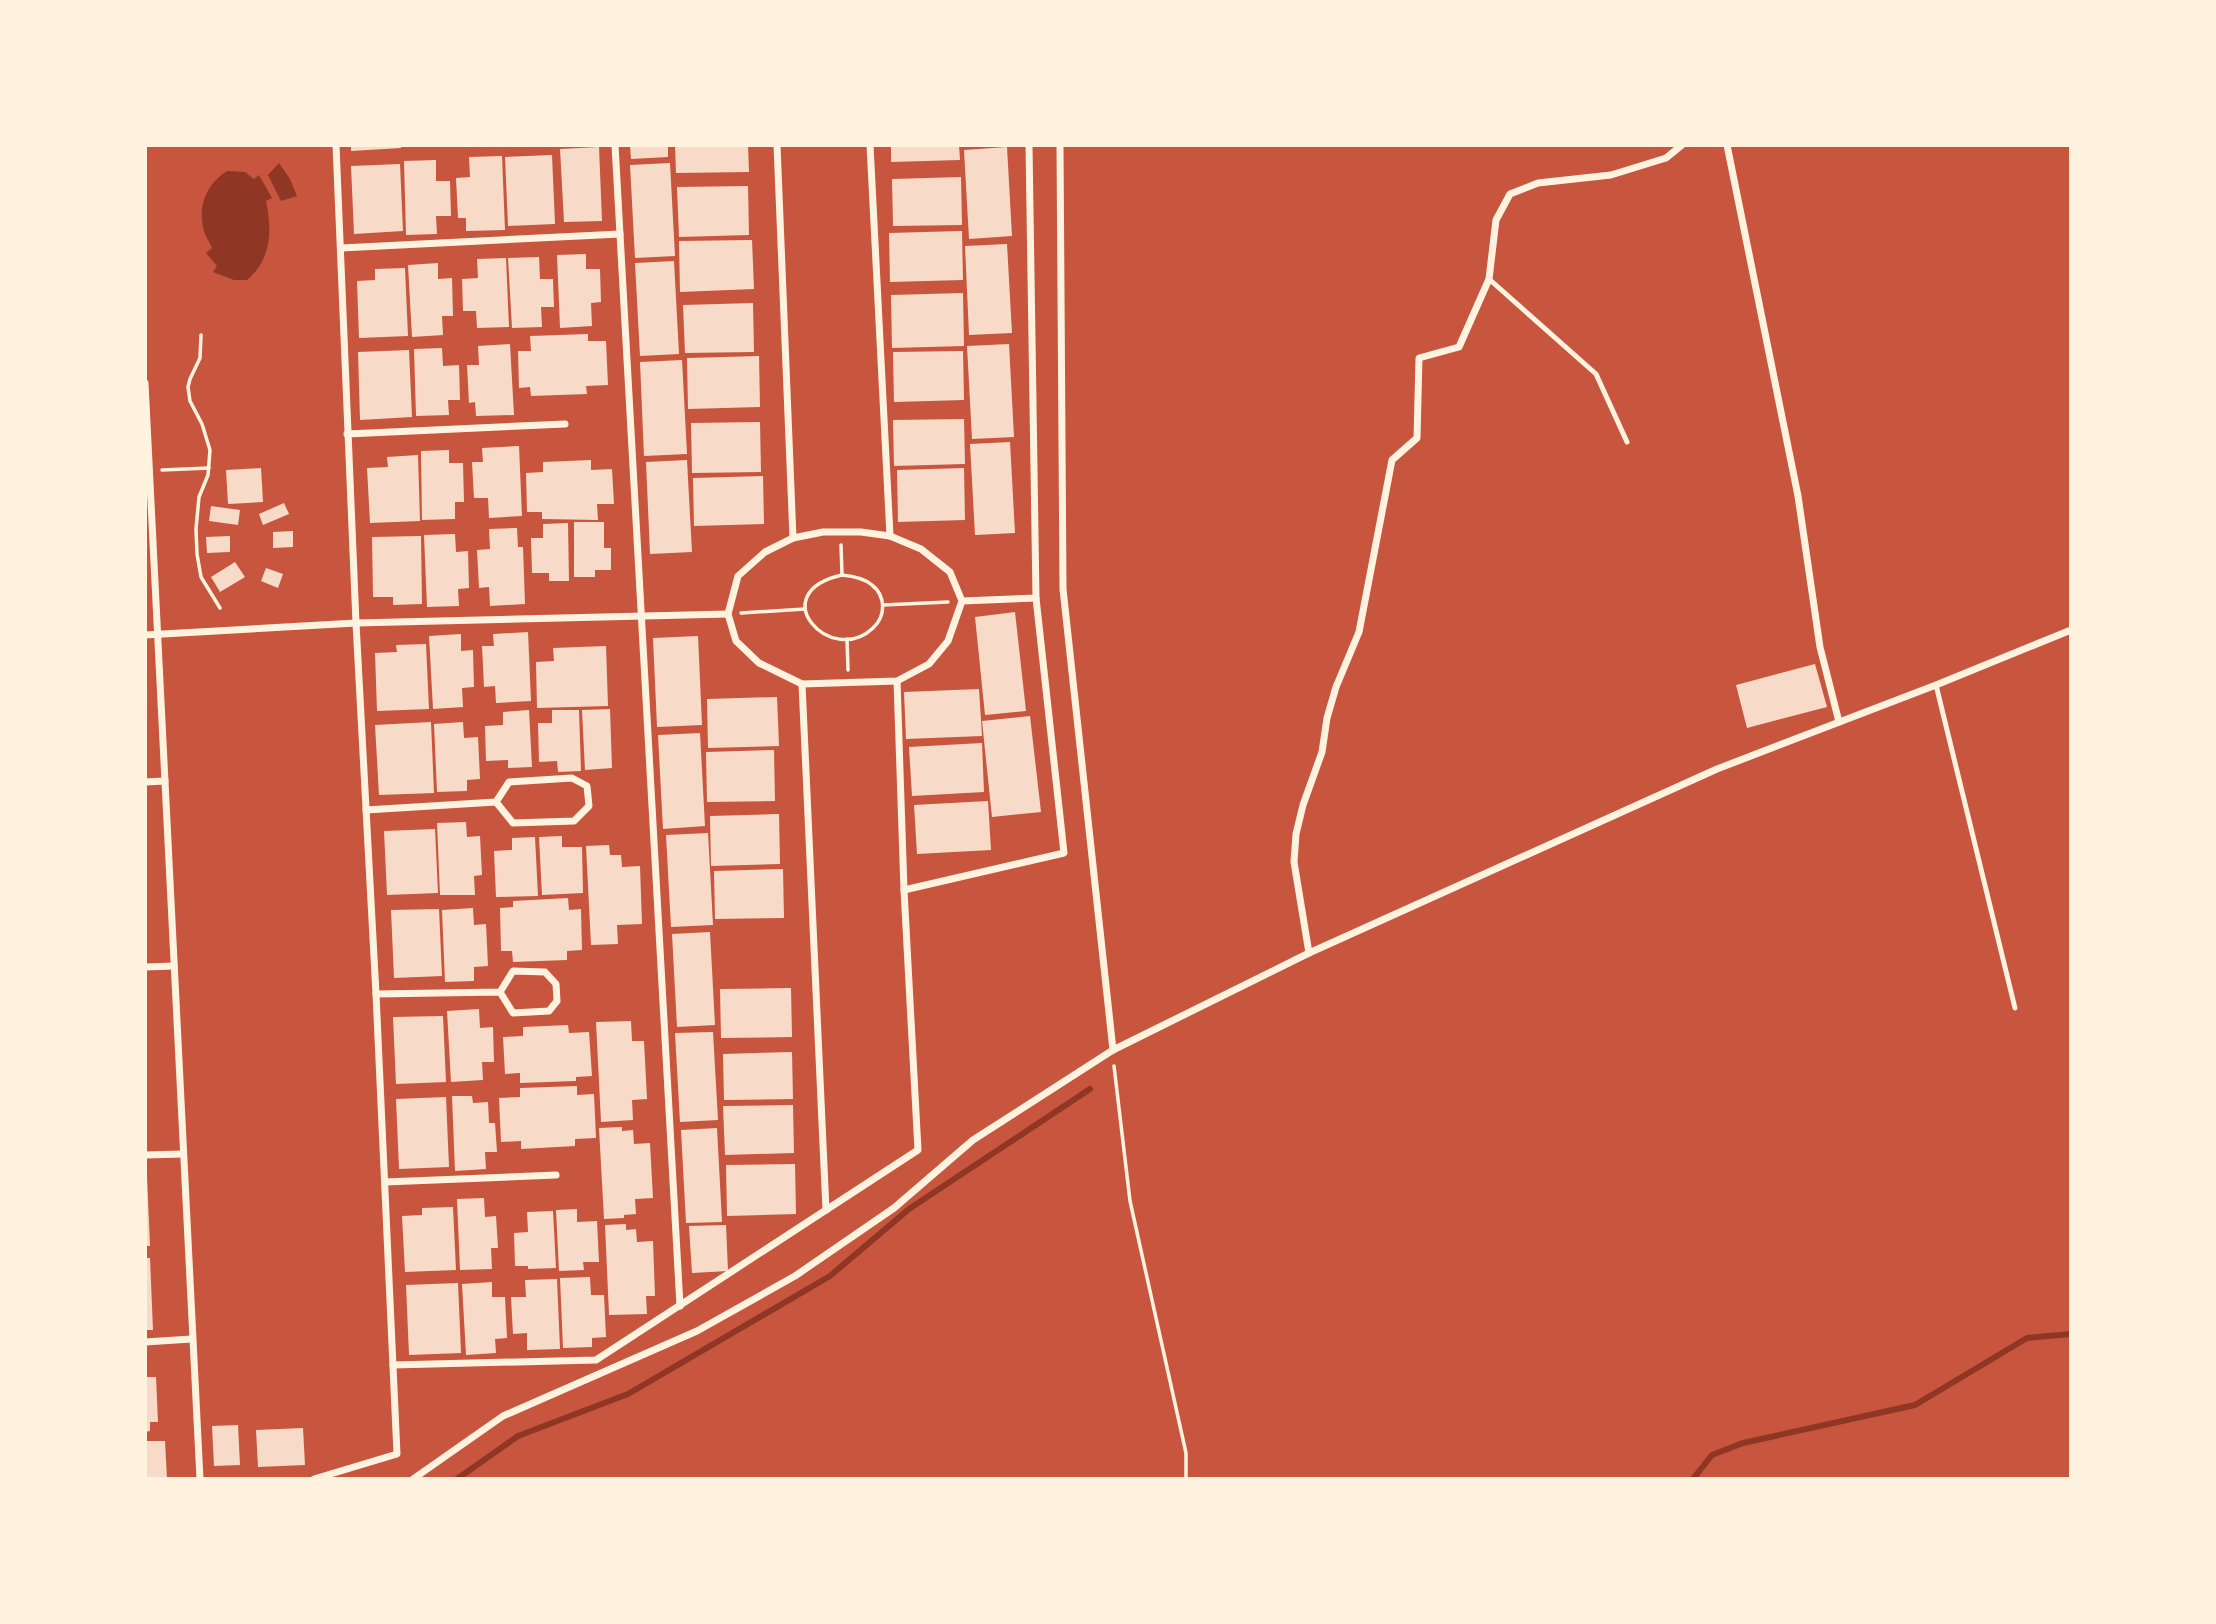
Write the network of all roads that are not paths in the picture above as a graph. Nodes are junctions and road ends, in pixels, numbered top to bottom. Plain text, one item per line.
1 (336, 145) edge
2 (615, 145) edge
3 (777, 145) edge
4 (870, 145) edge
5 (1029, 145) edge
6 (1060, 145) edge
7 (1682, 145) edge
8 (1727, 145) edge
9 (620, 234) junction
10 (341, 248) junction
11 (1489, 279) junction
12 (145, 383) edge
13 (565, 424) dead end
14 (347, 434) junction
15 (1627, 442) dead end
16 (148, 465) edge
17 (890, 536) junction
18 (793, 538) junction
19 (1036, 598) junction
20 (962, 601) junction
21 (728, 614) junction
22 (640, 615) junction
23 (356, 623) junction
24 (2071, 630) edge
25 (158, 634) junction
26 (145, 635) edge
27 (897, 681) junction
28 (802, 684) junction
29 (1936, 685) junction
30 (1839, 722) junction
31 (164, 781) junction
32 (145, 782) edge
33 (496, 802) junction
34 (366, 810) junction
35 (905, 890) junction
36 (1309, 953) junction
37 (174, 966) junction
38 (145, 967) edge
39 (500, 992) junction
40 (376, 995) junction
41 (2015, 1009) dead end
42 (1112, 1050) junction
43 (183, 1154) junction
44 (145, 1155) edge
45 (556, 1175) dead end
46 (385, 1182) junction
47 (826, 1210) junction
48 (680, 1306) junction
49 (192, 1339) junction
50 (145, 1342) edge
51 (393, 1365) junction
52 (200, 1479) edge
53 (314, 1479) edge
54 (413, 1479) edge

1 - 10 street
2 - 9 street
3 - 18 street
4 - 17 street
5 - 19 street
6 - 42 street
7 - 11 street
8 - 30 street
9 - 10 street
9 - 22 street
10 - 14 street
11 - 15 lane
11 - 36 street
12 - 16 street
13 - 14 street
14 - 23 street
16 - 25 street
17 - 18 street
17 - 20 street
18 - 21 street
19 - 20 street
19 - 35 street
20 - 27 street
21 - 22 street
21 - 28 street
22 - 23 street
22 - 48 street
23 - 25 street
23 - 34 street
24 - 29 street
25 - 26 street
25 - 31 street
27 - 28 street
27 - 35 street
28 - 47 street
29 - 30 street
29 - 41 lane
30 - 36 street
31 - 32 street
31 - 37 street
33 - 33 street
33 - 34 street
34 - 40 street
35 - 47 street
36 - 42 street
37 - 38 street
37 - 43 street
39 - 39 street
39 - 40 street
40 - 46 street
42 - 54 street
43 - 44 street
43 - 49 street
45 - 46 street
46 - 51 street
47 - 48 street
48 - 51 street
49 - 50 street
49 - 52 street
51 - 53 street

